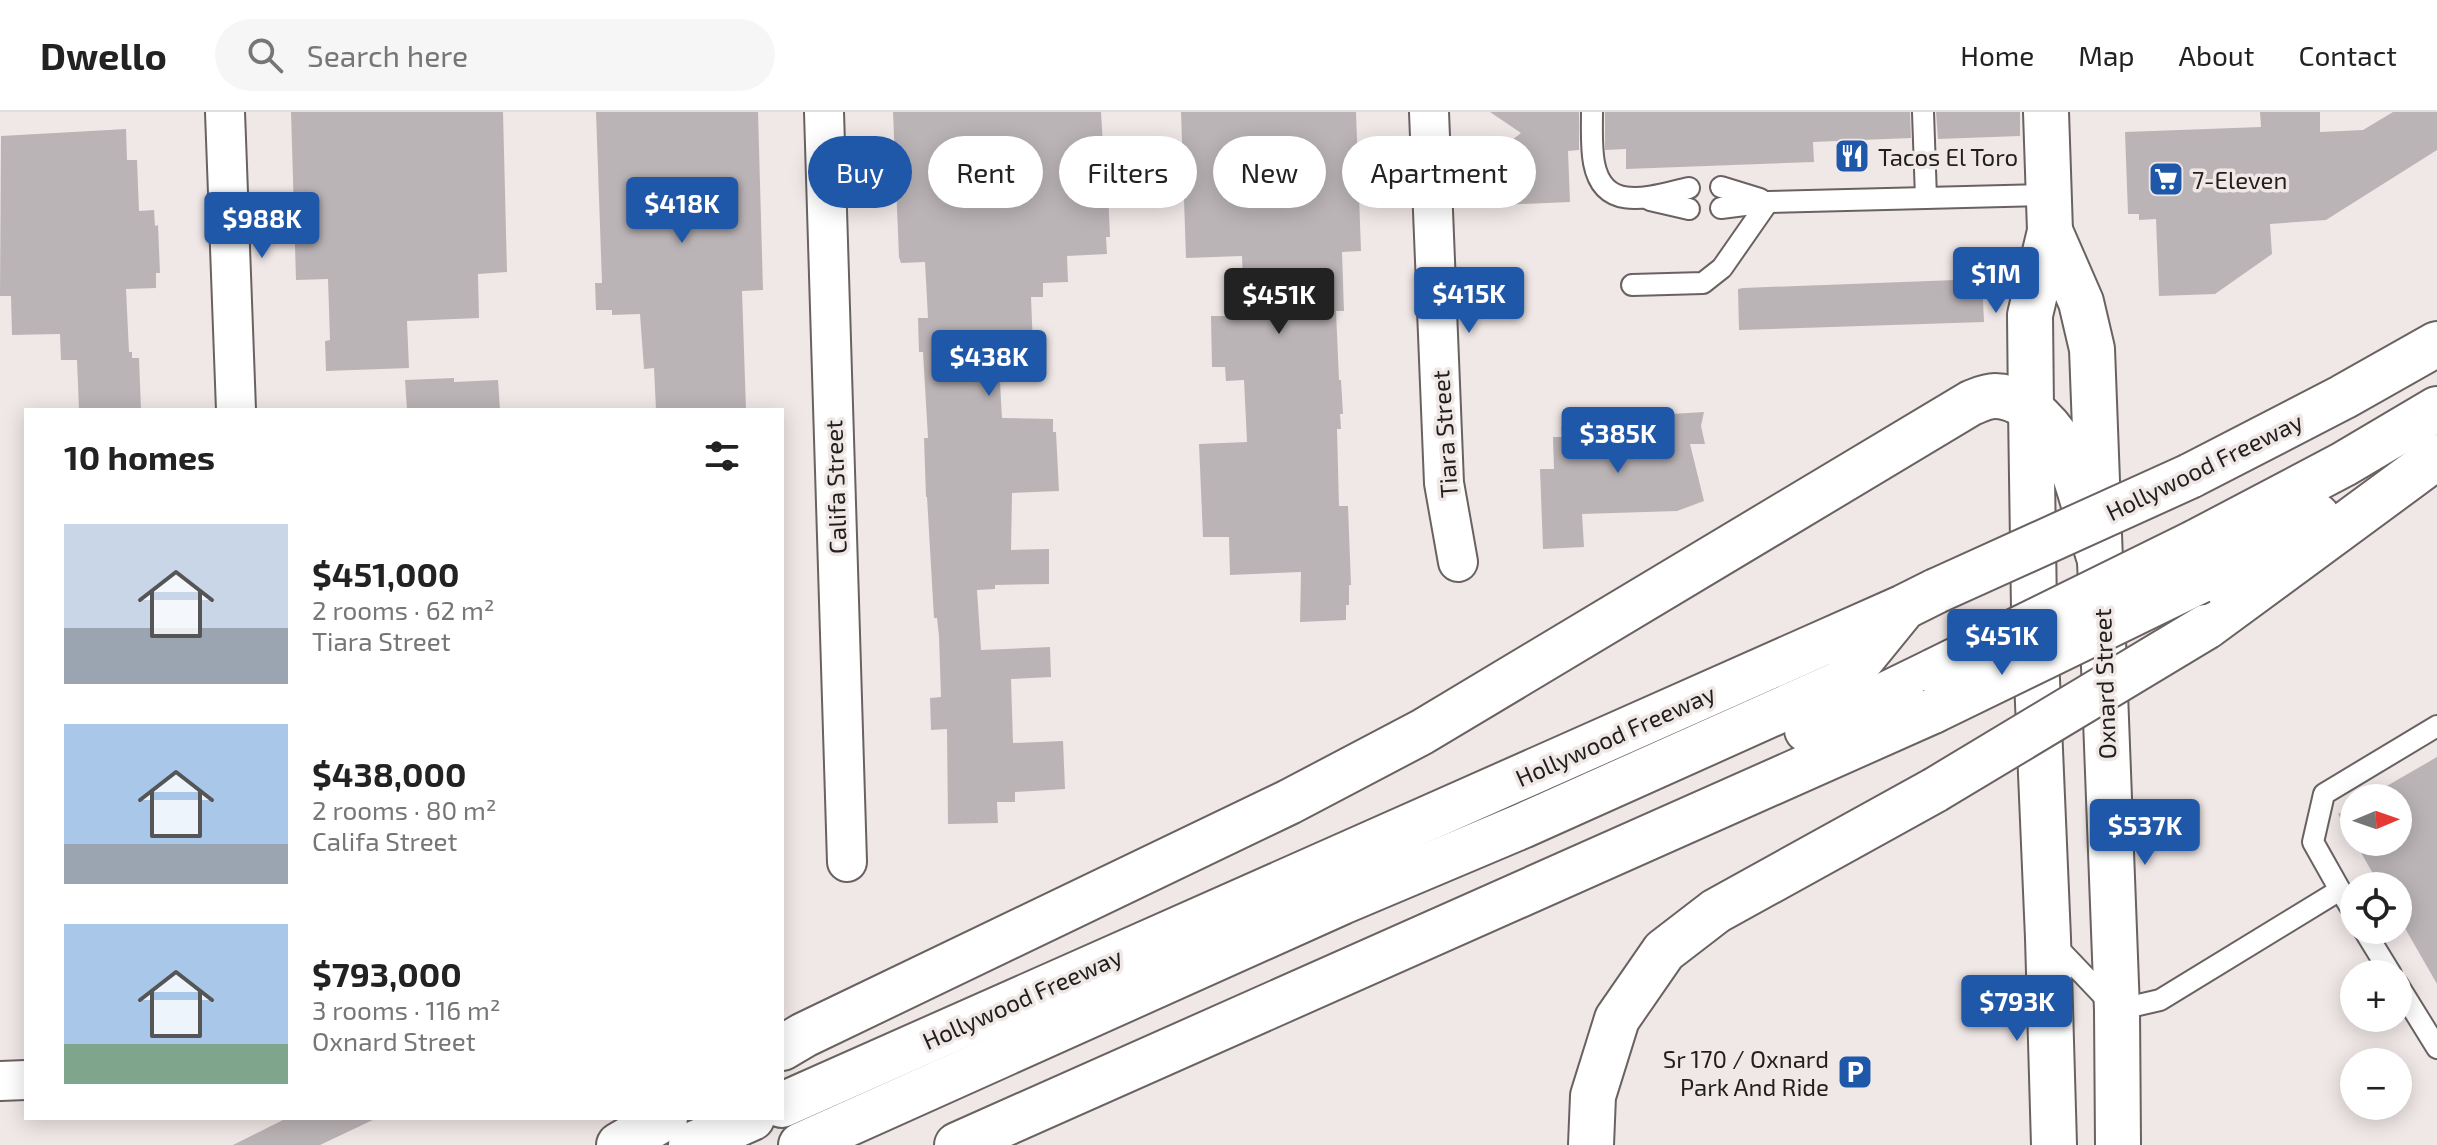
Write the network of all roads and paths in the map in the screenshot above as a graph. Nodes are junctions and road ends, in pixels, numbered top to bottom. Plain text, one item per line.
1 (225, 112) edge
2 (824, 112) edge
3 (1429, 112) edge
4 (1592, 112) edge
5 (1923, 112) edge
6 (2046, 112) edge
7 (1721, 187) dead end
8 (1689, 198) dead end
9 (1926, 198) junction
10 (1768, 202) junction
11 (1721, 208) dead end
12 (2049, 213) junction
13 (1632, 285) dead end
14 (2437, 344) edge
15 (236, 408) edge
16 (2437, 409) edge
17 (2031, 410) junction
18 (2437, 450) edge
19 (2437, 457) edge
20 (2100, 560) junction
21 (2198, 561) junction
22 (1458, 562) dead end
23 (1920, 599) junction
24 (1934, 691) junction
25 (2437, 726) edge
26 (847, 862) dead end
27 (2340, 890) joint
28 (2048, 938) junction
29 (2412, 1008) edge
30 (2117, 1010) junction
31 (784, 1047) edge
32 (2437, 1048) edge
33 (24, 1080) edge
34 (0, 1081) edge
35 (784, 1104) edge
36 (662, 1120) edge
37 (747, 1120) edge
38 (619, 1145) edge
39 (691, 1145) edge
40 (801, 1145) edge
41 (864, 1145) edge
42 (957, 1145) edge
43 (1591, 1145) edge
44 (2054, 1145) edge
45 (2118, 1145) edge

1 - 15 street
2 - 26 street, Califa Street
3 - 22 street, Tiara Street
4 - 8 lane
5 - 9 lane
6 - 12 main road, Oxnard Street
7 - 10 lane
9 - 10 lane
9 - 12 lane
10 - 11 lane
10 - 13 lane
12 - 17 main road, Oxnard Street
12 - 20 main road, Oxnard Street
14 - 23 main road, Hollywood Freeway, bridge
16 - 21 main road
17 - 20 main road
17 - 28 main road, Oxnard Street
17 - 31 main road
18 - 21 main road
19 - 43 main road, bridge
20 - 30 main road, Oxnard Street
21 - 24 main road, bridge
23 - 35 main road, Hollywood Freeway
23 - 40 main road
24 - 41 main road
24 - 42 main road
25 - 27 lane
27 - 30 lane
28 - 30 lane
28 - 44 main road, Oxnard Street
29 - 32 lane
30 - 45 main road, Oxnard Street
33 - 34 street
36 - 38 main road
37 - 39 main road

